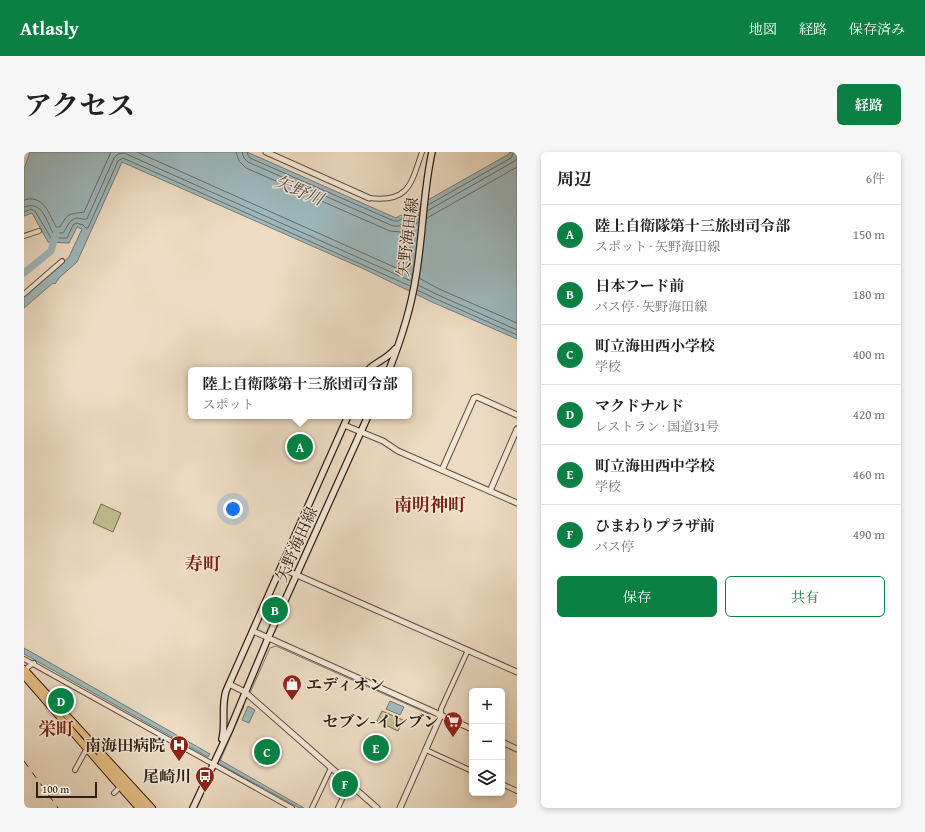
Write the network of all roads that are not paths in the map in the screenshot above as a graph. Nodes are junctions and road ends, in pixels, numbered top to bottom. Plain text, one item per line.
1 (266, 152) edge
2 (422, 152) edge
3 (432, 152) edge
4 (275, 154) edge
5 (369, 198) joint
6 (39, 231) dead end
7 (24, 236) edge
8 (62, 261) dead end
9 (24, 294) edge
10 (397, 348) junction
11 (372, 367) edge
12 (390, 367) edge
13 (517, 415) edge
14 (347, 419) edge
15 (366, 419) edge
16 (344, 425) junction
17 (517, 429) edge
18 (360, 432) junction
19 (442, 470) junction
20 (490, 491) junction
21 (517, 503) edge
22 (281, 568) junction
23 (296, 575) junction
24 (252, 631) junction
25 (268, 638) junction
26 (468, 650) junction
27 (24, 659) edge
28 (34, 663) junction
29 (25, 672) edge
30 (517, 672) edge
31 (229, 684) junction
32 (245, 692) junction
33 (441, 715) junction
34 (469, 728) edge
35 (505, 743) edge
36 (89, 746) junction
37 (220, 749) junction
38 (517, 749) edge
39 (426, 750) junction
40 (213, 764) junction
41 (331, 768) junction
42 (75, 770) dead end
43 (469, 770) edge
44 (349, 784) junction
45 (505, 785) edge
46 (120, 787) junction
47 (517, 791) edge
48 (114, 793) dead end
49 (375, 807) edge
50 (140, 808) edge
51 (145, 808) edge
52 (152, 808) edge
53 (193, 808) edge
54 (292, 808) edge
55 (312, 808) edge
56 (338, 808) edge
57 (400, 808) edge

1 - 4 street
2 - 5 street
3 - 10 main road, 矢野海田線
4 - 5 street
6 - 7 street
8 - 9 street
10 - 11 main road
10 - 12 main road, 矢野海田線
13 - 19 street
14 - 16 main road, 矢野海田線
15 - 18 main road, 矢野海田線
16 - 18 street
16 - 22 main road, 矢野海田線
17 - 20 street
18 - 19 street
18 - 23 main road, 矢野海田線
19 - 20 street
20 - 21 street
22 - 23 street
22 - 24 main road, 矢野海田線
23 - 25 main road, 矢野海田線
23 - 26 street
24 - 25 street
24 - 31 main road, 矢野海田線
25 - 32 main road, 矢野海田線
25 - 33 street
26 - 30 street
26 - 33 street
27 - 28 street
28 - 29 street
28 - 40 street
29 - 36 highway
29 - 36 highway
31 - 32 street
31 - 37 main road, 矢野海田線
32 - 37 main road, 矢野海田線
32 - 41 street
33 - 34 street
33 - 39 street
35 - 38 street
36 - 42 street
36 - 46 highway
36 - 51 highway
36 - 52 highway
37 - 40 main road, 矢野海田線
39 - 43 street
39 - 57 street
40 - 53 main road, 矢野海田線
40 - 54 street
41 - 44 street
41 - 55 street
44 - 49 street
44 - 56 street
45 - 47 street
46 - 48 street
46 - 50 highway

